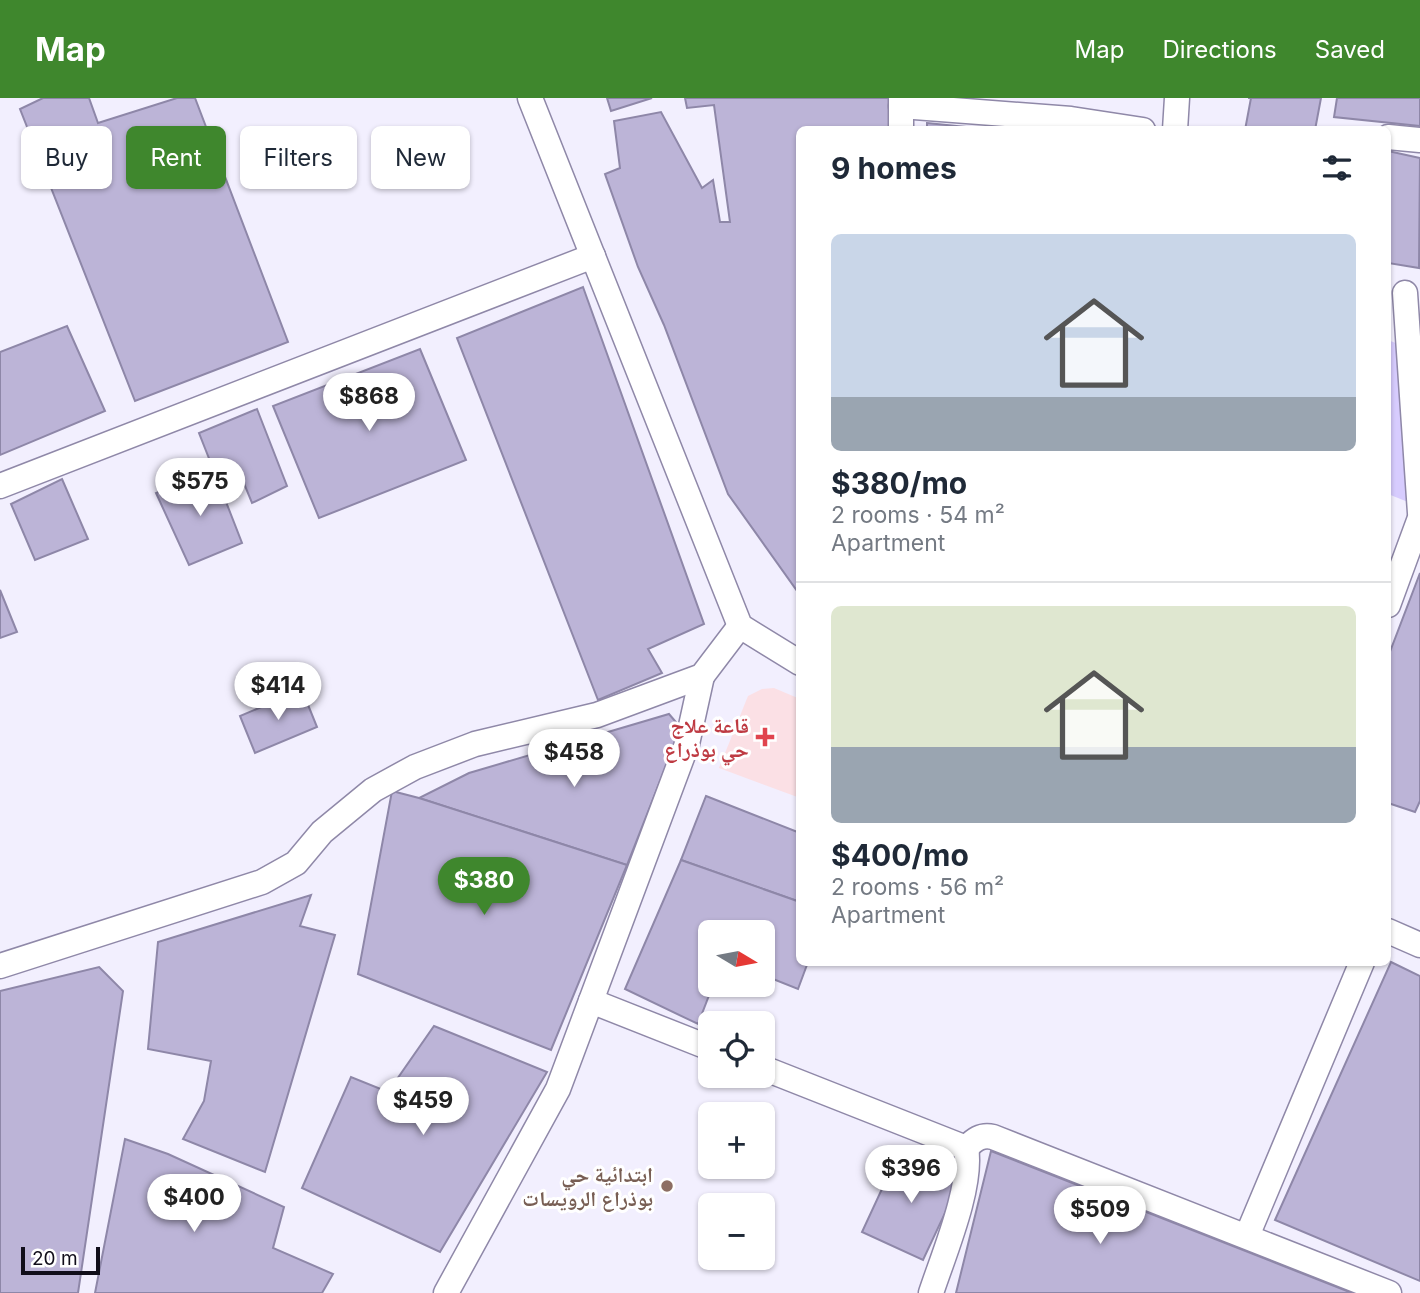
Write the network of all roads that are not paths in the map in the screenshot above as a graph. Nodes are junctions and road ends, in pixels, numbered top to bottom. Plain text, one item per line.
1 (530, 98) edge
2 (1177, 98) edge
3 (901, 111) edge
4 (1117, 126) edge
5 (1175, 126) edge
6 (1391, 137) edge
7 (1420, 140) edge
8 (593, 256) junction
9 (1404, 292) edge
10 (0, 486) edge
11 (1420, 513) edge
12 (1420, 518) edge
13 (1394, 570) edge
14 (740, 626) junction
15 (796, 661) edge
16 (702, 676) junction
17 (1391, 932) edge
18 (1420, 945) edge
19 (0, 966) edge
20 (1360, 966) edge
21 (591, 1000) junction
22 (698, 1043) edge
23 (775, 1073) edge
24 (965, 1148) junction
25 (1247, 1236) junction
26 (446, 1293) edge
27 (931, 1293) edge
28 (1389, 1293) edge

1 - 8 street
2 - 5 street
3 - 4 street
6 - 7 street
8 - 10 street
8 - 14 street
9 - 11 street
12 - 13 street
14 - 15 street
14 - 16 street
16 - 19 street
16 - 21 street
17 - 18 street
20 - 25 street
21 - 22 street
21 - 26 street
23 - 24 street
24 - 25 street
24 - 27 street
25 - 28 street

